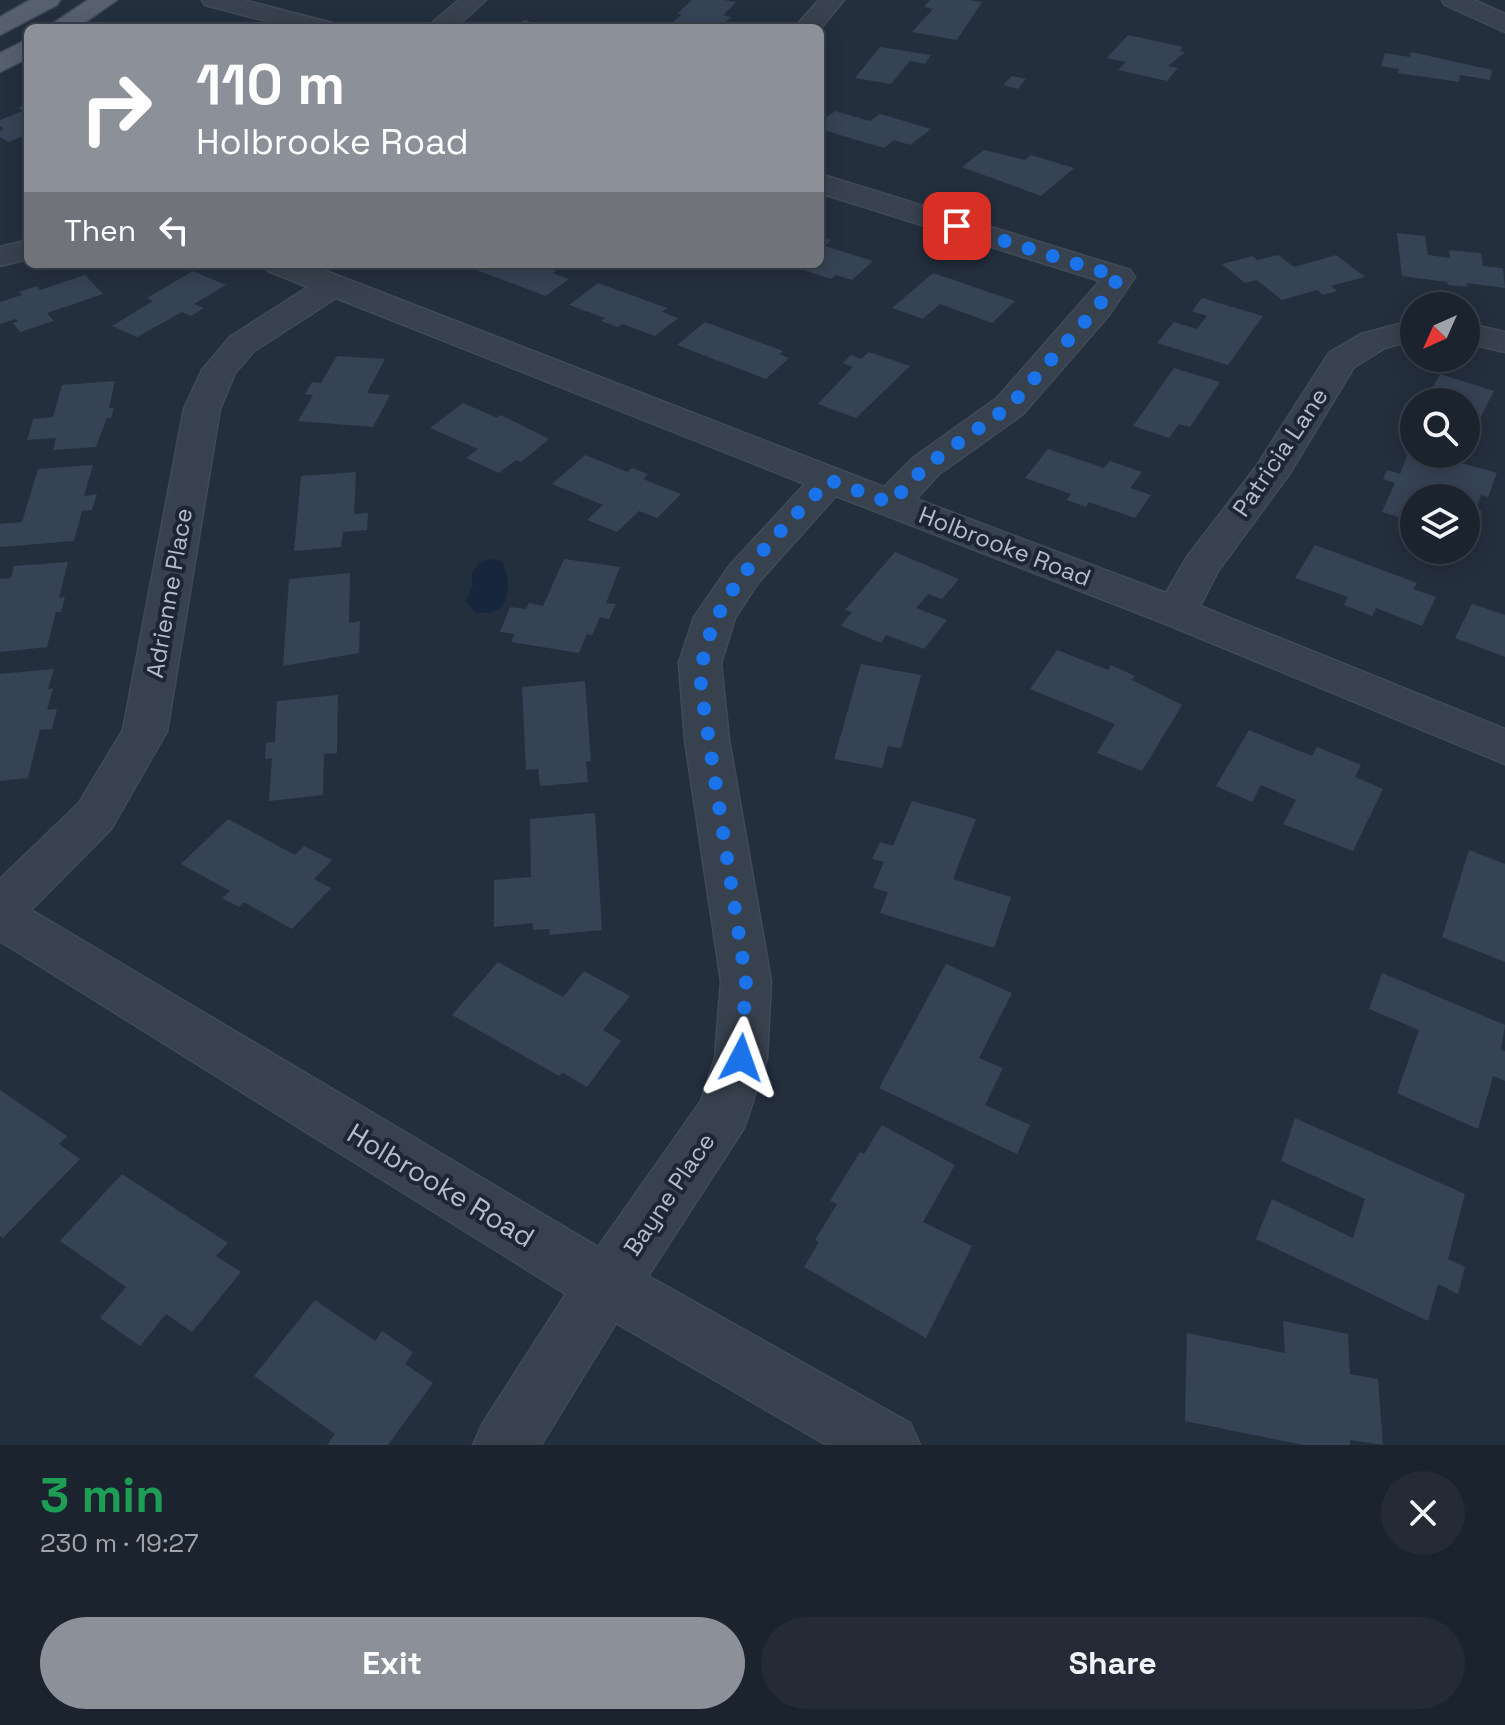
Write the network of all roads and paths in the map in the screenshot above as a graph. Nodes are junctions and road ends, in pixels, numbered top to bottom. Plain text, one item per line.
1 (48, 0) edge
2 (105, 0) edge
3 (214, 0) edge
4 (474, 0) edge
5 (832, 0) edge
6 (1454, 0) edge
7 (66, 24) edge
8 (307, 24) edge
9 (444, 24) edge
10 (811, 24) edge
11 (1505, 24) edge
12 (0, 27) edge
13 (24, 49) edge
14 (0, 64) edge
15 (824, 184) edge
16 (24, 250) edge
17 (0, 257) edge
18 (289, 268) edge
19 (332, 286) junction
20 (1400, 334) edge
21 (1480, 336) edge
22 (1505, 342) edge
23 (829, 480) junction
24 (891, 503) junction
25 (1176, 612) junction
26 (1505, 747) edge
27 (0, 908) edge
28 (0, 916) edge
29 (606, 1285) junction
30 (505, 1445) edge
31 (888, 1445) edge

1 - 12 main road
2 - 7 main road
3 - 8 street
4 - 9 street
5 - 10 street
6 - 11 street
13 - 14 main road
15 - 24 street
16 - 17 street
18 - 19 street, Holbrooke Road
19 - 23 street, Holbrooke Road
19 - 27 street, Adrienne Place
20 - 25 street, Patricia Lane
21 - 22 street
23 - 24 street, Holbrooke Road
23 - 29 street, Bayne Place
24 - 25 street, Holbrooke Road
25 - 26 street, Holbrooke Road
28 - 29 street, Holbrooke Road
29 - 30 street, Bayne Place
29 - 31 street, Holbrooke Road

